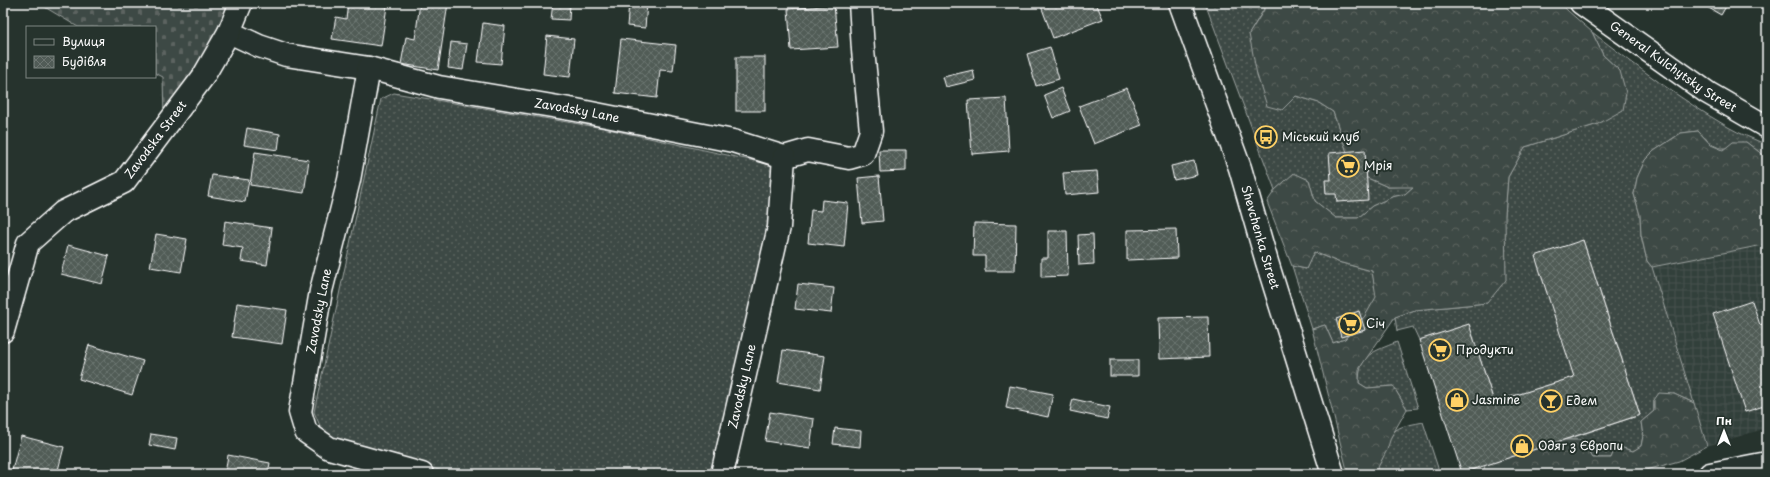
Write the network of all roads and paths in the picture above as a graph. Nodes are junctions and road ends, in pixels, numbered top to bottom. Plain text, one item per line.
1 (241, 3) edge
2 (860, 3) edge
3 (1180, 3) edge
4 (1581, 3) edge
5 (229, 32) junction
6 (369, 68) junction
7 (1767, 127) edge
8 (784, 157) junction
9 (3, 331) edge
10 (1767, 462) edge
11 (422, 474) edge
12 (722, 474) edge
13 (1333, 474) edge
14 (1710, 474) edge

1 - 5 street, Zavodska Street
2 - 8 street
3 - 13 street, Shevchenka Street
4 - 7 street, General Kulchytsky Street
5 - 6 street, Zavodsky Lane
5 - 9 street, Zavodska Street
6 - 8 street, Zavodsky Lane
6 - 11 street, Zavodsky Lane
8 - 12 street, Zavodsky Lane
10 - 14 street

